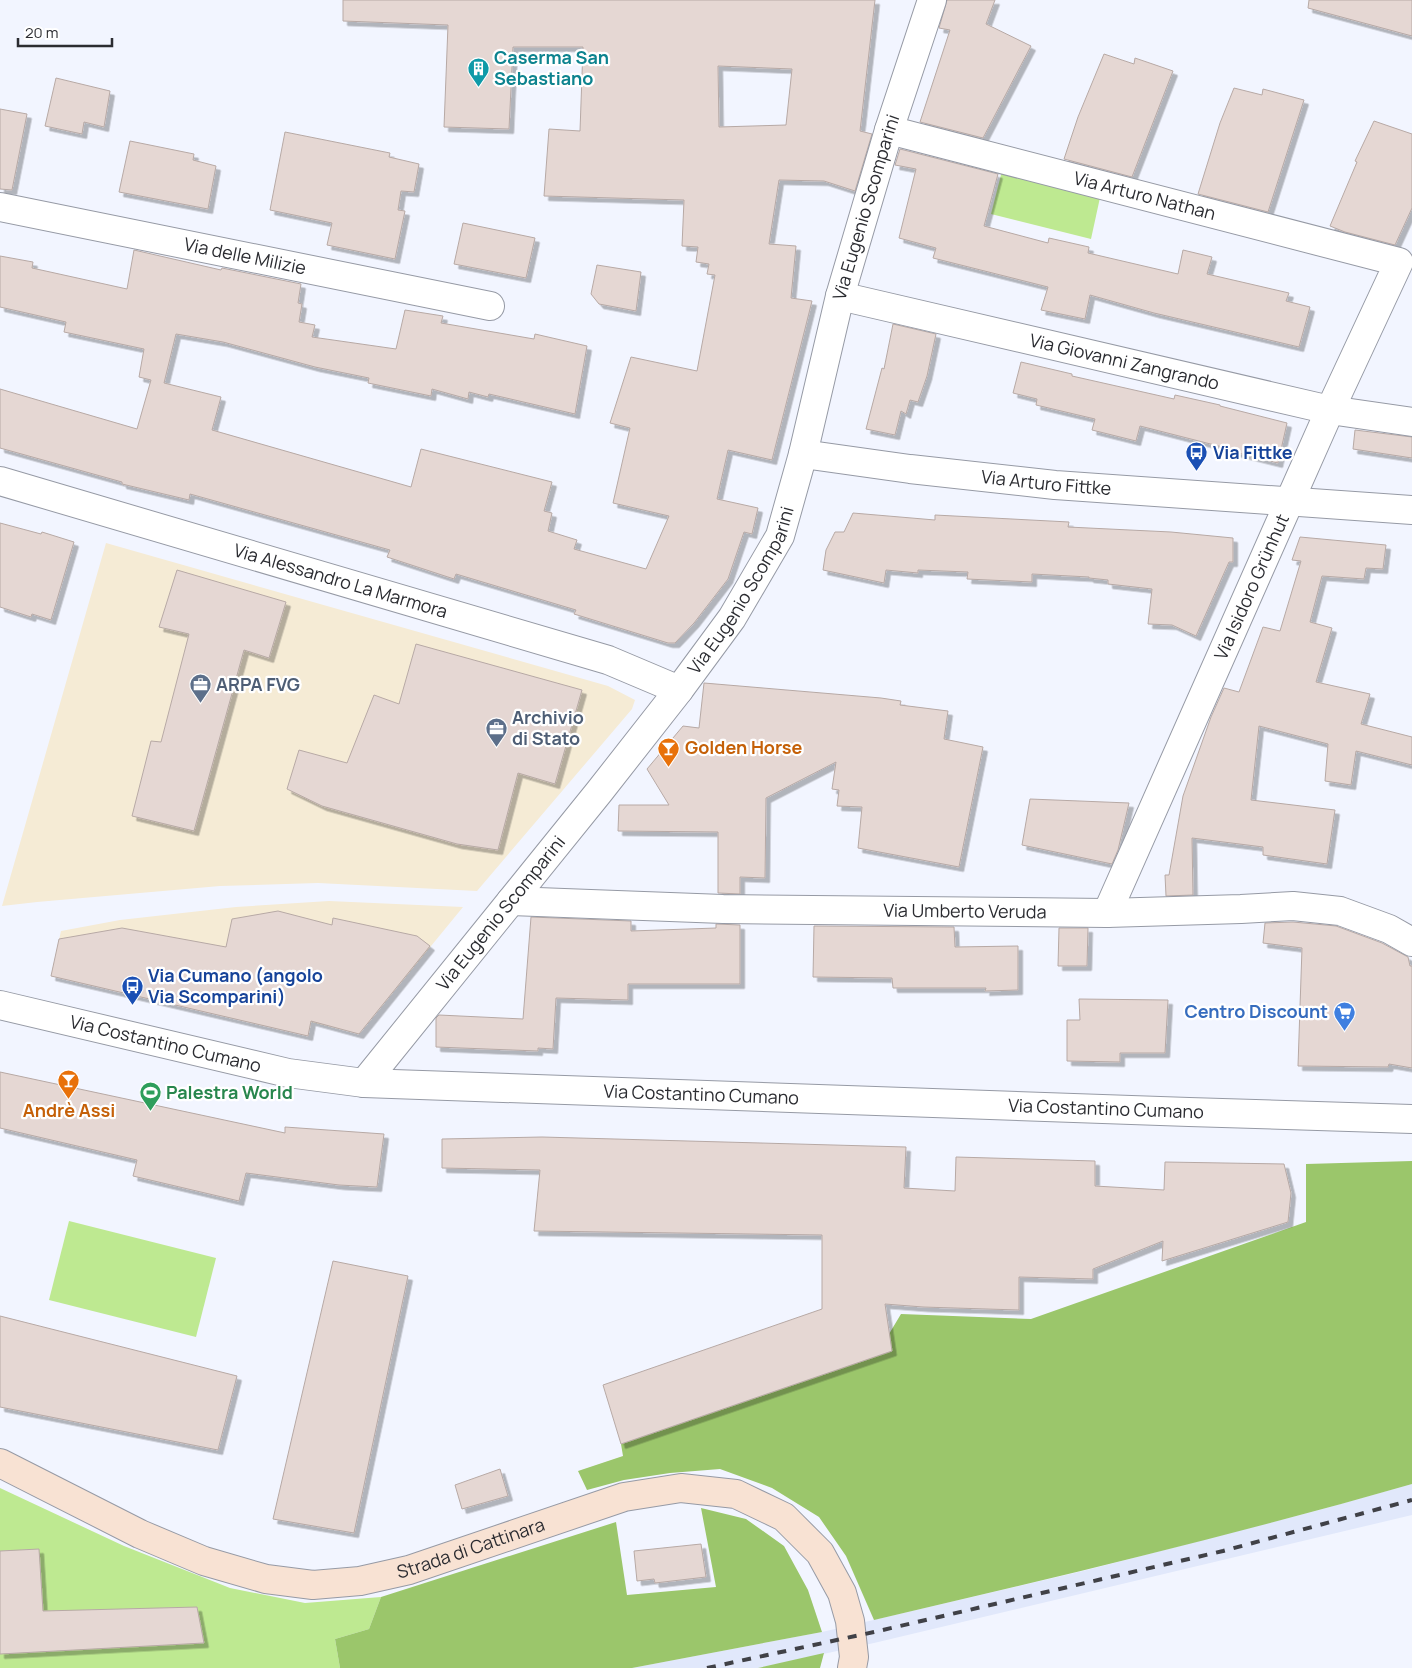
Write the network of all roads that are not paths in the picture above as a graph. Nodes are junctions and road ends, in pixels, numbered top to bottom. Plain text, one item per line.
1 (932, 0) edge
2 (889, 130) junction
3 (0, 207) edge
4 (1399, 262) joint
5 (840, 296) junction
6 (490, 306) dead end
7 (1330, 410) junction
8 (1412, 422) edge
9 (803, 454) junction
10 (0, 480) edge
11 (1290, 500) junction
12 (1412, 510) edge
13 (679, 690) junction
14 (511, 901) junction
15 (1107, 913) junction
16 (1412, 942) edge
17 (0, 1005) edge
18 (364, 1083) junction
19 (1412, 1119) edge
20 (0, 1463) edge
21 (852, 1668) edge

1 - 2 street, Via Eugenio Scomparini
2 - 4 street, Via Arturo Nathan
2 - 5 street, Via Eugenio Scomparini
3 - 6 street, Via delle Milizie
4 - 7 street, Via Isidoro Grünhut
5 - 7 street, Via Giovanni Zangrando
5 - 9 street, Via Eugenio Scomparini
7 - 8 street, Via Giovanni Zangrando
7 - 11 street, Via Isidoro Grünhut
9 - 11 street, Via Arturo Fittke
9 - 13 street, Via Eugenio Scomparini
10 - 13 street, Via Alessandro La Marmora
11 - 12 street, Via Arturo Fittke
11 - 15 street, Via Isidoro Grünhut
13 - 14 street, Via Eugenio Scomparini
14 - 15 street, Via Umberto Veruda
14 - 18 street, Via Eugenio Scomparini
15 - 16 street, Via Umberto Veruda
17 - 18 street, Via Costantino Cumano
18 - 19 street, Via Costantino Cumano
20 - 21 street, Strada di Cattinara

